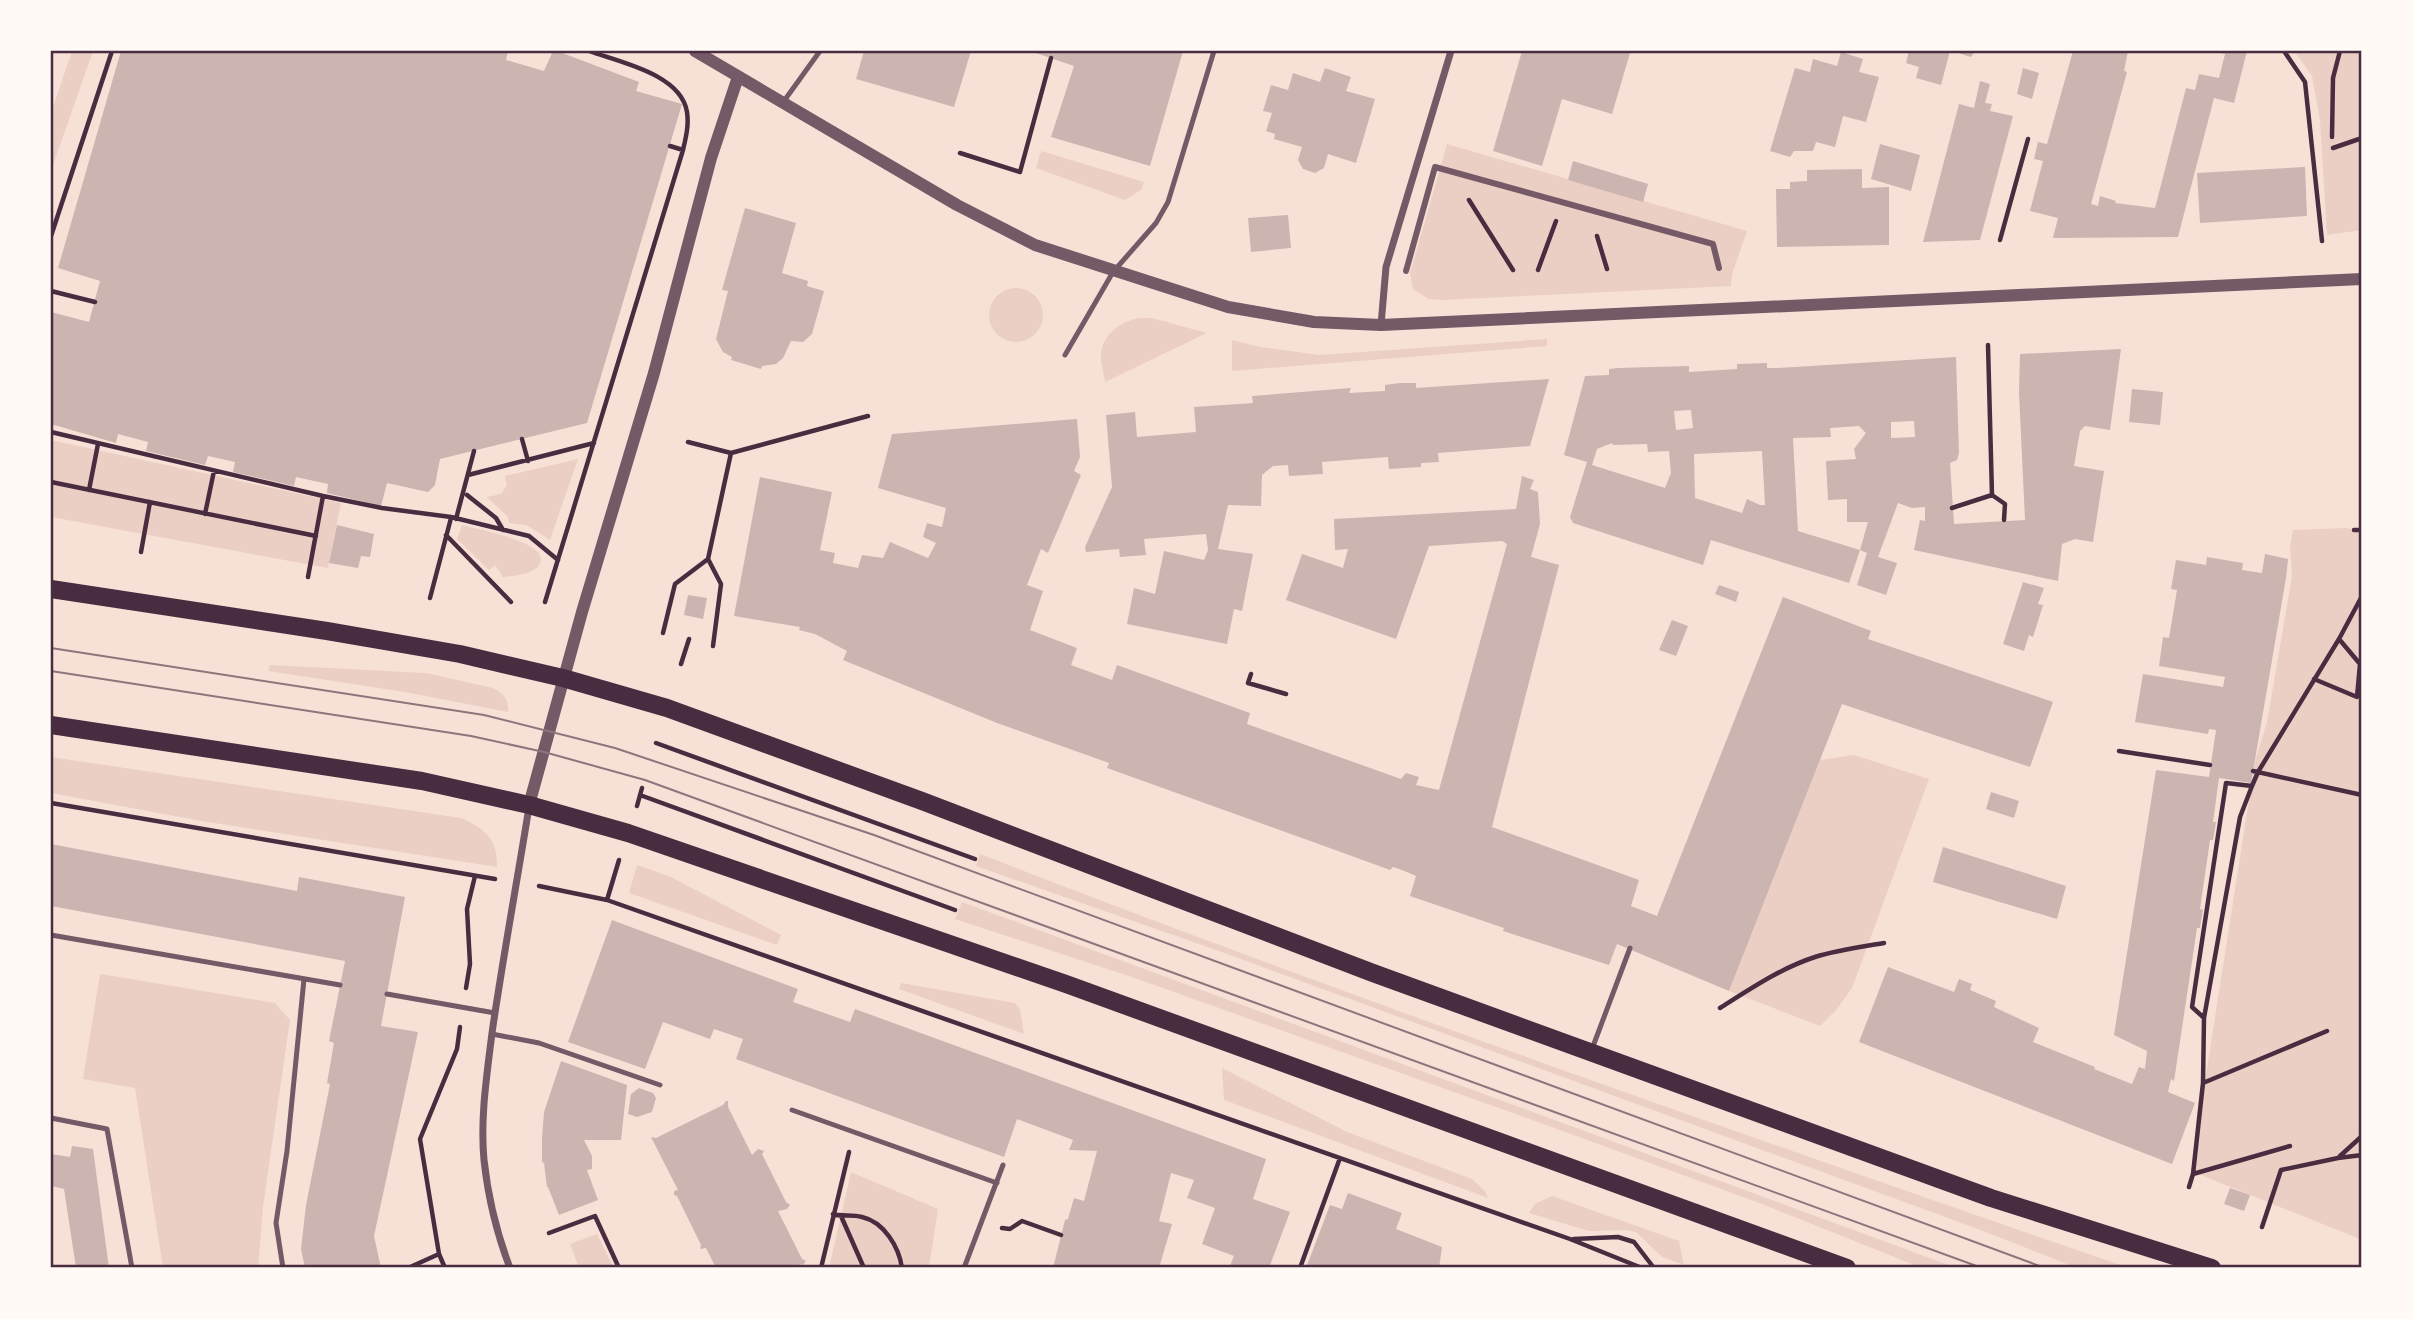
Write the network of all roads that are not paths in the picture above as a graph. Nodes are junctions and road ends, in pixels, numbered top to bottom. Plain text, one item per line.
1 (695, 51) edge
2 (820, 51) edge
3 (1214, 51) edge
4 (1451, 51) edge
5 (738, 77) junction
6 (782, 103) junction
7 (1719, 268) dead end
8 (1406, 271) dead end
9 (1113, 272) junction
10 (2362, 279) edge
11 (1381, 325) junction
12 (1065, 355) dead end
13 (51, 589) edge
14 (563, 678) junction
15 (51, 725) edge
16 (529, 805) junction
17 (51, 935) edge
18 (51, 941) edge
19 (1630, 948) dead end
20 (304, 979) junction
21 (340, 985) dead end
22 (387, 994) dead end
23 (495, 1013) junction
24 (492, 1034) junction
25 (1591, 1052) junction
26 (660, 1085) dead end
27 (792, 1110) dead end
28 (51, 1118) edge
29 (1003, 1165) dead end
30 (997, 1183) junction
31 (132, 1268) edge
32 (283, 1268) edge
33 (510, 1268) edge
34 (964, 1268) edge
35 (1847, 1268) edge
36 (2211, 1268) edge

1 - 5 street
2 - 6 lane
3 - 9 lane
4 - 11 street
5 - 6 street
5 - 14 street
6 - 9 street
7 - 8 street
9 - 11 street
9 - 12 lane
10 - 11 street
13 - 14 main road
14 - 16 street
14 - 25 main road
15 - 16 main road
16 - 23 street
16 - 35 main road
17 - 18 lane
17 - 20 lane
19 - 25 lane
20 - 21 lane
20 - 32 lane
22 - 23 lane
23 - 24 street
24 - 26 lane
24 - 33 street
25 - 36 main road
27 - 30 lane
28 - 31 lane
29 - 30 lane
30 - 34 lane

